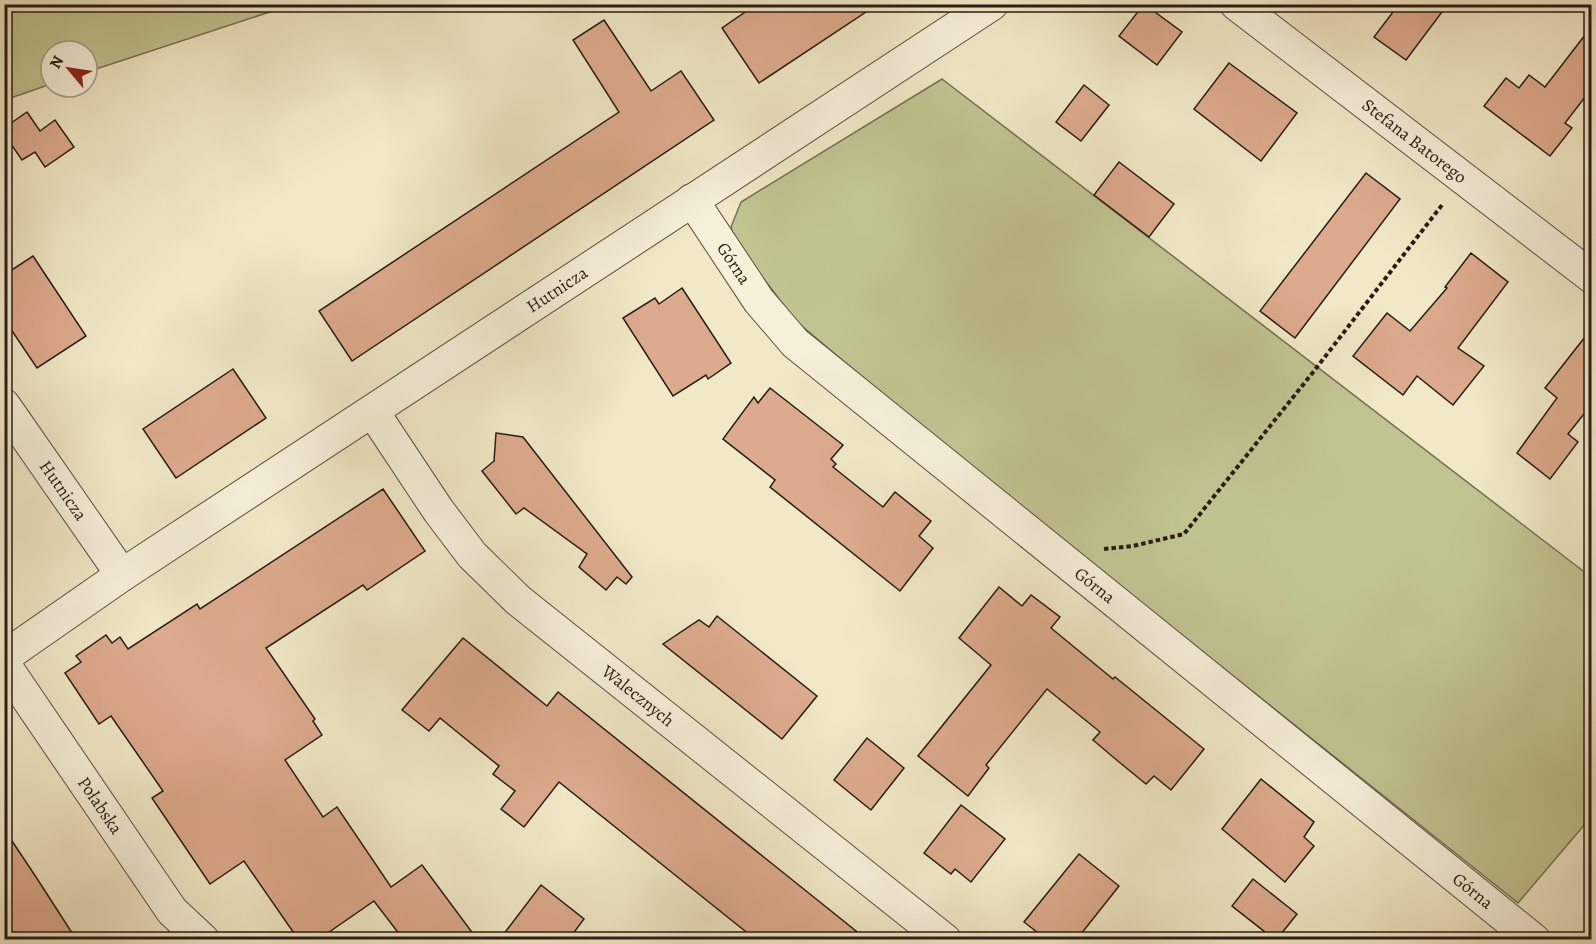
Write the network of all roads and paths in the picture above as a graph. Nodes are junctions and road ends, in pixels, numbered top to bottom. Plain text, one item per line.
1 (992, 4) edge
2 (1236, 4) edge
3 (1463, 179) junction
4 (692, 200) junction
5 (1592, 277) edge
6 (4, 405) edge
7 (373, 412) junction
8 (1055, 554) junction
9 (122, 575) junction
10 (4, 657) edge
11 (4, 664) edge
12 (203, 939) edge
13 (945, 939) edge
14 (1534, 939) edge

1 - 4 street, Hutnicza
2 - 3 street, Stefana Batorego
3 - 5 street, Stefana Batorego
3 - 8 path
4 - 7 street, Hutnicza
4 - 8 street, Górna
6 - 9 street, Hutnicza
7 - 9 street, Hutnicza
7 - 13 street, Walecznych
8 - 14 street, Górna
9 - 10 street, Hutnicza
11 - 12 street, Połabska

